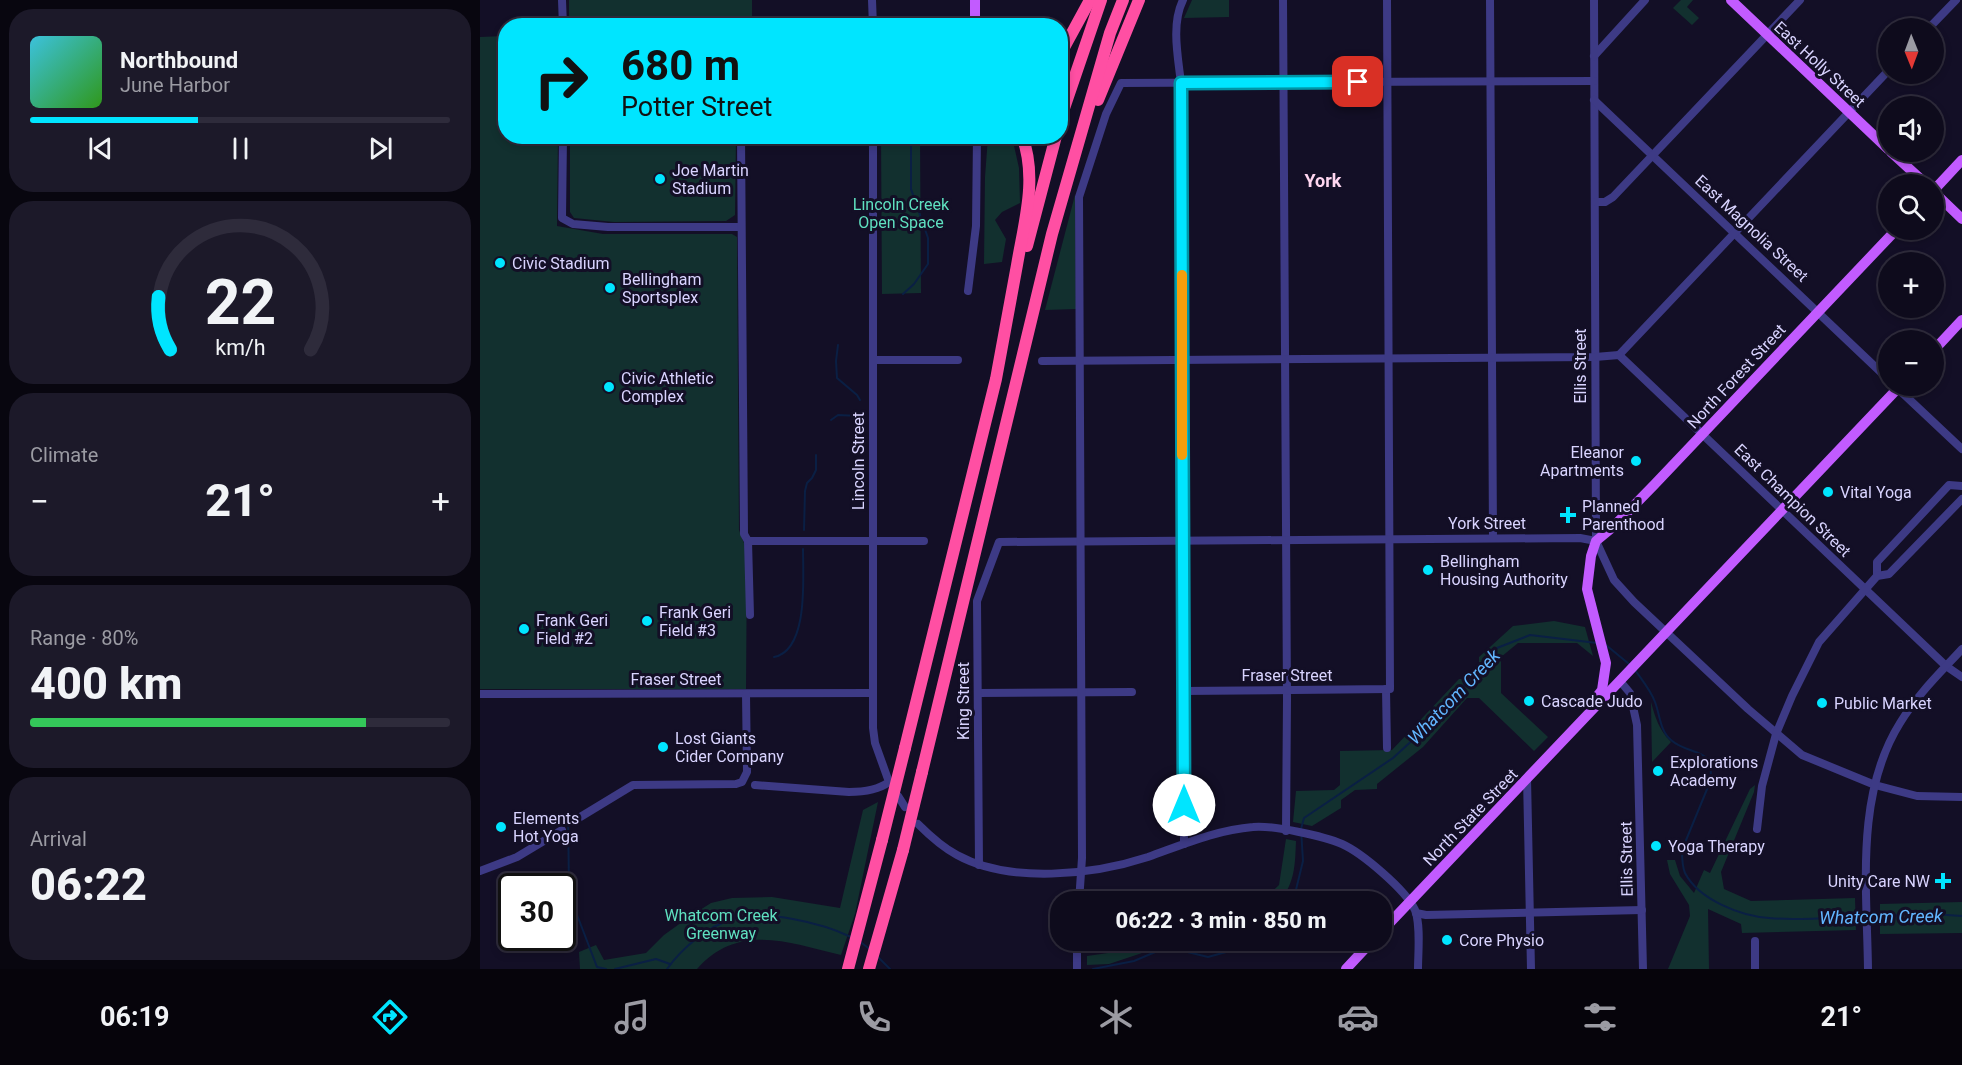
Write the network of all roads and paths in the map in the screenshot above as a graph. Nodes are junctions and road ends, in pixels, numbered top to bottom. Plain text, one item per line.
1 (562, 0) edge
2 (872, 0) edge
3 (975, 0) edge
4 (1090, 0) edge
5 (1101, 0) edge
6 (1123, 0) edge
7 (1139, 0) edge
8 (1183, 0) edge
9 (1283, 0) edge
10 (1387, 0) edge
11 (1490, 0) edge
12 (1594, 0) edge
13 (1645, 0) edge
14 (1731, 0) edge
15 (1800, 0) edge
16 (1956, 0) edge
17 (562, 18) edge
18 (873, 18) edge
19 (975, 18) edge
20 (1939, 18) edge
21 (1768, 34) junction
22 (1068, 40) edge
23 (1594, 56) junction
24 (1491, 81) junction
25 (1594, 81) junction
26 (1283, 82) junction
27 (1387, 82) junction
28 (1878, 82) edge
29 (1181, 83) junction
30 (1068, 97) edge
31 (1594, 100) junction
32 (1850, 112) junction
33 (1878, 139) edge
34 (563, 144) edge
35 (741, 144) edge
36 (873, 144) edge
37 (977, 144) edge
38 (1024, 144) edge
39 (1054, 144) edge
40 (1653, 155) junction
41 (1962, 160) edge
42 (1903, 162) edge
43 (1071, 171) junction
44 (1915, 174) edge
45 (1944, 180) edge
46 (1944, 201) edge
47 (1595, 202) junction
48 (1962, 219) edge
49 (741, 227) junction
50 (1735, 233) junction
51 (1886, 240) edge
52 (968, 291) dead end
53 (1818, 312) junction
54 (1962, 320) edge
55 (1006, 326) junction
56 (1944, 339) edge
57 (1619, 355) junction
58 (1595, 357) junction
59 (1388, 358) junction
60 (1492, 358) junction
61 (1285, 359) junction
62 (873, 360) junction
63 (958, 360) dead end
64 (1182, 360) junction
65 (1042, 361) dead end
66 (1080, 361) junction
67 (1878, 369) edge
68 (1889, 396) edge
69 (1908, 396) edge
70 (1702, 434) junction
71 (1962, 449) edge
72 (1962, 486) edge
73 (1962, 499) edge
74 (1782, 510) junction
75 (1492, 538) junction
76 (1389, 539) junction
77 (1183, 540) junction
78 (1286, 540) junction
79 (748, 541) junction
80 (873, 541) junction
81 (924, 541) dead end
82 (1080, 541) junction
83 (1596, 541) junction
84 (999, 542) joint
85 (1877, 576) junction
86 (1864, 588) junction
87 (750, 615) dead end
88 (1666, 632) junction
89 (1962, 649) edge
90 (1946, 666) junction
91 (1962, 677) edge
92 (1620, 680) junction
93 (1388, 689) junction
94 (1287, 690) junction
95 (1184, 691) junction
96 (1081, 692) junction
97 (1132, 692) dead end
98 (872, 693) junction
99 (978, 693) junction
100 (480, 694) edge
101 (746, 694) junction
102 (1579, 722) junction
103 (1776, 734) junction
104 (1387, 748) dead end
105 (1527, 778) junction
106 (1875, 784) junction
107 (755, 785) dead end
108 (898, 796) dead end
109 (1962, 797) edge
110 (905, 807) dead end
111 (578, 819) dead end
112 (918, 824) dead end
113 (1757, 829) dead end
114 (562, 830) dead end
115 (1286, 831) junction
116 (1184, 844) junction
117 (979, 865) junction
118 (480, 871) edge
119 (1080, 871) junction
120 (1079, 891) edge
121 (1410, 901) junction
122 (864, 909) junction
123 (1642, 910) junction
124 (1530, 912) junction
125 (1416, 913) junction
126 (1392, 921) edge
127 (1755, 941) dead end
128 (1077, 951) edge
129 (1363, 951) edge
130 (840, 969) edge
131 (848, 969) edge
132 (871, 969) edge
133 (1077, 969) edge
134 (1346, 969) edge
135 (1418, 969) edge
136 (1531, 969) edge
137 (1643, 969) edge
138 (1755, 969) edge
139 (1868, 969) edge

1 - 17 street
2 - 18 street
3 - 19 main road
4 - 22 highway
5 - 30 highway
6 - 43 highway
7 - 43 highway
8 - 29 street
9 - 26 street
10 - 27 street
11 - 24 street
12 - 23 street, Ellis Street
13 - 23 street
14 - 21 main road, East Holly Street
15 - 21 street
16 - 20 street
21 - 32 main road, East Holly Street
21 - 40 street
23 - 25 street, Ellis Street
24 - 25 street
24 - 27 street
24 - 60 street
25 - 31 street, Ellis Street
26 - 27 street
26 - 29 street
26 - 61 street
27 - 59 street
28 - 32 street
29 - 64 street
29 - 66 street
31 - 40 street, East Magnolia Street
31 - 47 street, Ellis Street
32 - 33 main road, East Holly Street
32 - 50 street
34 - 49 street
35 - 49 street
36 - 62 street, Lincoln Street
37 - 52 street
38 - 55 highway
39 - 55 highway
40 - 47 street
40 - 50 street, East Magnolia Street
41 - 45 main road
42 - 44 main road, East Holly Street
43 - 132 highway, bridge
46 - 48 main road
47 - 58 street, Ellis Street
49 - 79 street
50 - 53 street, East Magnolia Street
50 - 57 street
51 - 53 main road, North Forest Street
53 - 67 street, East Magnolia Street
53 - 70 main road, North Forest Street
54 - 56 main road
55 - 122 highway, bridge
57 - 58 street
57 - 70 street, East Champion Street
58 - 60 street
58 - 83 street, Ellis Street
59 - 60 street
59 - 61 street
59 - 76 street
60 - 75 street
61 - 64 street
61 - 78 street
62 - 63 street
62 - 80 street, Lincoln Street
64 - 66 street
64 - 77 street
65 - 66 street
66 - 82 street
68 - 74 main road
69 - 71 street
70 - 74 street, East Champion Street
70 - 83 main road, North Forest Street
72 - 85 street
73 - 85 street
74 - 86 street, East Champion Street
74 - 88 main road
75 - 76 street, York Street
75 - 83 street, York Street
76 - 78 street, York Street
76 - 93 street
77 - 78 street, York Street
77 - 82 street, York Street
77 - 95 street
78 - 94 street
79 - 80 street
79 - 87 street
80 - 81 street
80 - 98 street, Lincoln Street
82 - 84 street, York Street
82 - 96 street
83 - 88 street
83 - 102 main road, Ellis Street
84 - 99 street, King Street
85 - 86 street
86 - 90 street, East Champion Street
86 - 103 street
88 - 92 main road
88 - 103 street
89 - 90 street
90 - 91 street, East Champion Street
90 - 106 street
92 - 102 main road
92 - 123 street, Ellis Street
93 - 94 street, Fraser Street
93 - 104 street
94 - 95 street, Fraser Street
94 - 115 street
95 - 116 street
96 - 97 street
96 - 99 street
96 - 119 street
98 - 101 street, Fraser Street
98 - 107 street, Lincoln Street
99 - 117 street, King Street
100 - 101 street, Fraser Street
101 - 111 street
102 - 105 main road, North State Street
103 - 106 street
103 - 113 street
105 - 121 main road, North State Street
105 - 124 street
106 - 109 street
106 - 139 street
108 - 110 street
112 - 117 street
114 - 118 street
115 - 116 street
115 - 121 street
116 - 119 street
117 - 119 street
119 - 120 street
121 - 125 street
121 - 126 main road, North State Street
122 - 130 highway
122 - 131 highway
123 - 124 street
123 - 137 street, Ellis Street
124 - 125 street
124 - 136 street
125 - 135 street
127 - 138 street
128 - 133 street
129 - 134 main road

